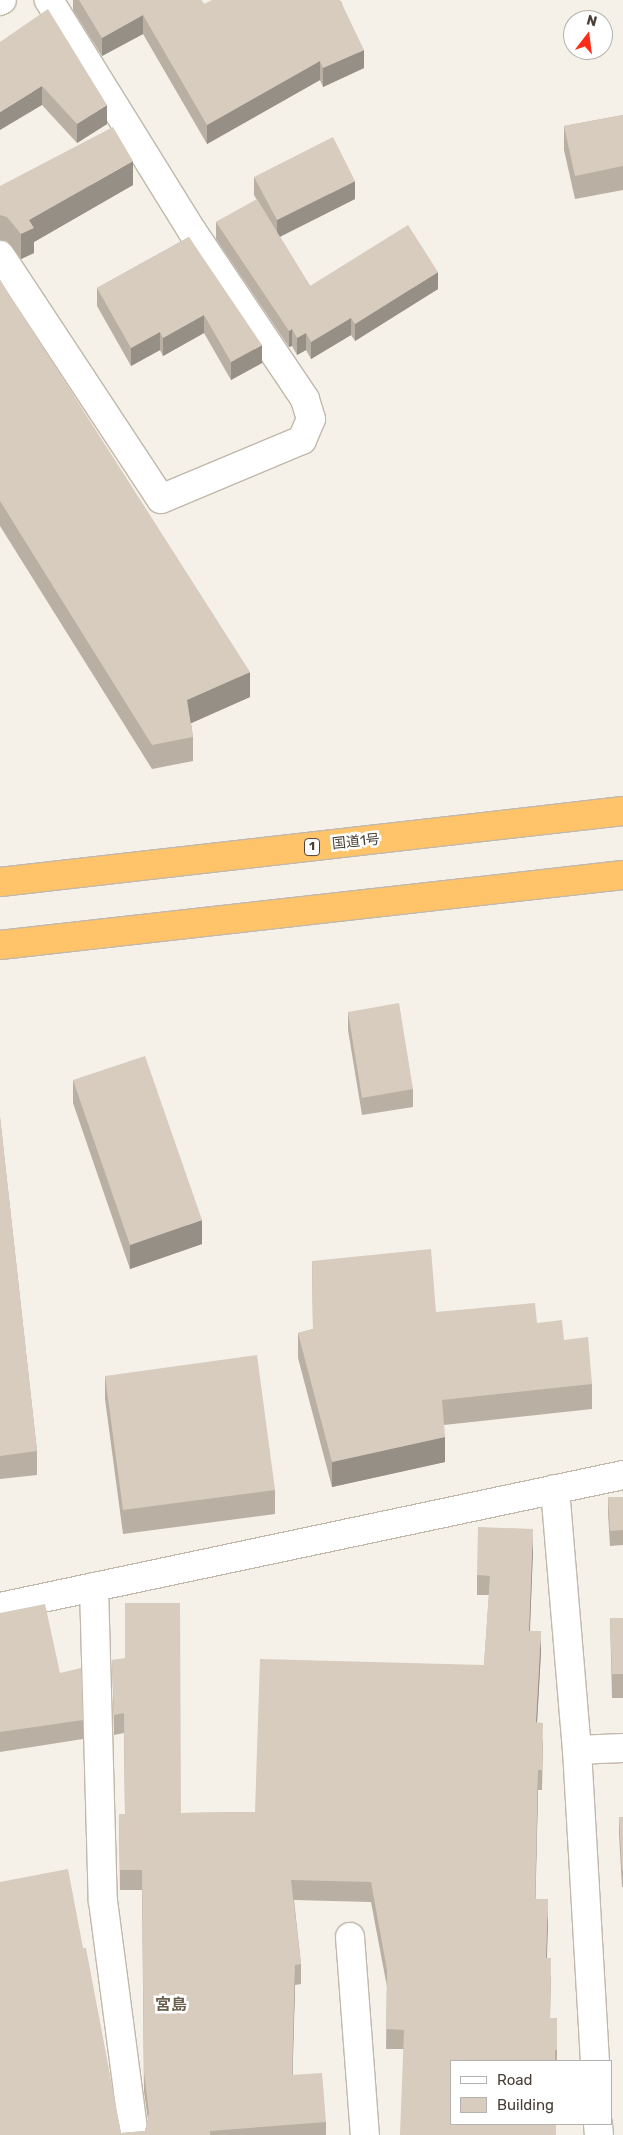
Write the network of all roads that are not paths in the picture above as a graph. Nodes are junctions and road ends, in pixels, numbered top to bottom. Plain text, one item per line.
1 (50, 0) edge
2 (0, 255) edge
3 (623, 811) edge
4 (623, 875) edge
5 (0, 882) edge
6 (0, 945) edge
7 (623, 1475) edge
8 (555, 1488) junction
9 (94, 1587) junction
10 (0, 1607) edge
11 (623, 1748) edge
12 (577, 1750) junction
13 (350, 1937) dead end
14 (594, 2060) edge
15 (134, 2135) edge
16 (365, 2135) edge

1 - 2 street
3 - 5 highway, 国道1号 / 1
4 - 6 highway
7 - 8 street
8 - 9 street
8 - 12 street
9 - 10 street
9 - 15 street
11 - 12 street
12 - 14 street
13 - 16 street

